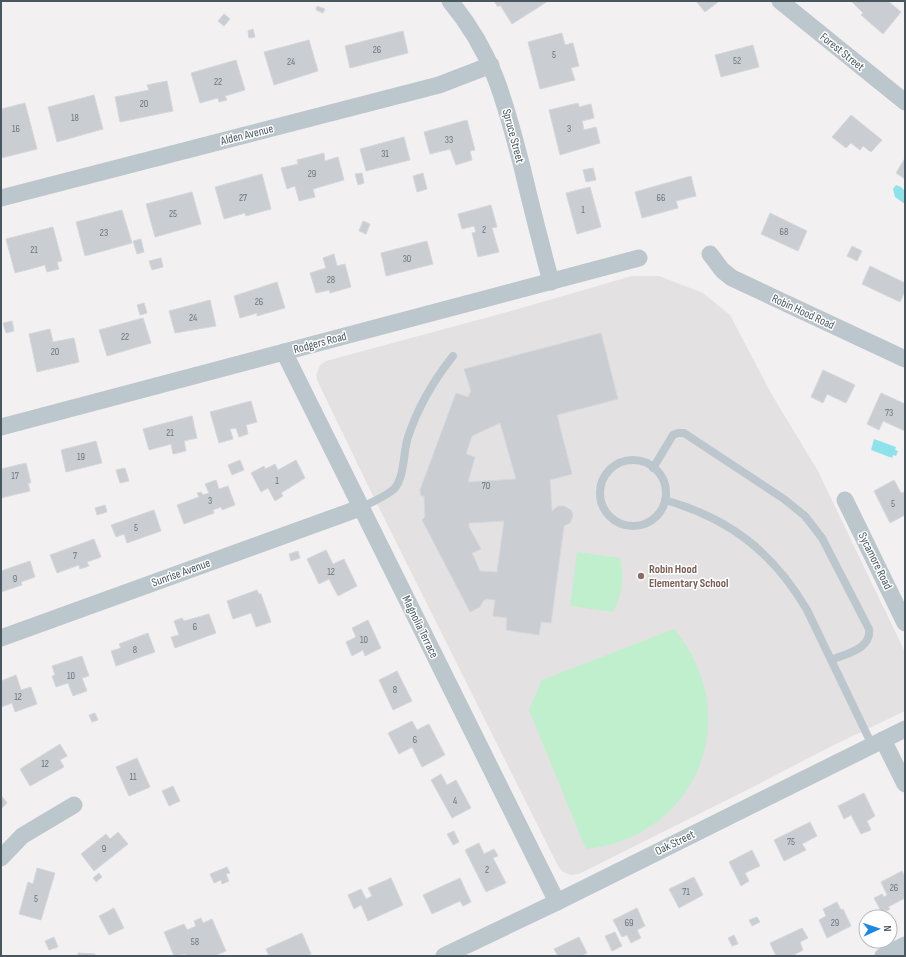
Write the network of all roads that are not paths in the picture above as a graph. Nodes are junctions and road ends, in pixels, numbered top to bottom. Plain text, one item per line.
1 (450, 1) edge
2 (780, 1) edge
3 (491, 64) junction
4 (905, 102) edge
5 (1, 198) edge
6 (710, 254) dead end
7 (639, 258) dead end
8 (551, 282) junction
9 (284, 352) junction
10 (453, 356) dead end
11 (905, 359) edge
12 (1, 427) edge
13 (653, 468) junction
14 (665, 500) junction
15 (845, 500) dead end
16 (360, 508) junction
17 (905, 623) edge
18 (1, 638) edge
19 (831, 660) junction
20 (905, 729) edge
21 (878, 743) junction
22 (905, 784) edge
23 (74, 805) dead end
24 (1, 858) edge
25 (557, 902) junction
26 (905, 945) edge
27 (444, 956) edge
28 (883, 956) edge

1 - 3 street, Spruce Street
2 - 4 street, Forest Street
3 - 5 street, Alden Avenue
3 - 8 street, Spruce Street
6 - 11 street, Robin Hood Road
7 - 8 street, Rodgers Road
8 - 9 street, Rodgers Road
9 - 12 street, Rodgers Road
9 - 16 street, Magnolia Terrace
10 - 16 lane
13 - 14 lane
13 - 14 lane
13 - 19 lane
14 - 19 lane
15 - 17 street, Sycamore Road
16 - 18 street, Sunrise Avenue
16 - 25 street, Magnolia Terrace
19 - 21 lane
20 - 21 street, Oak Street
21 - 22 street
21 - 25 street, Oak Street
23 - 24 street
25 - 27 street, Oak Street
26 - 28 street

